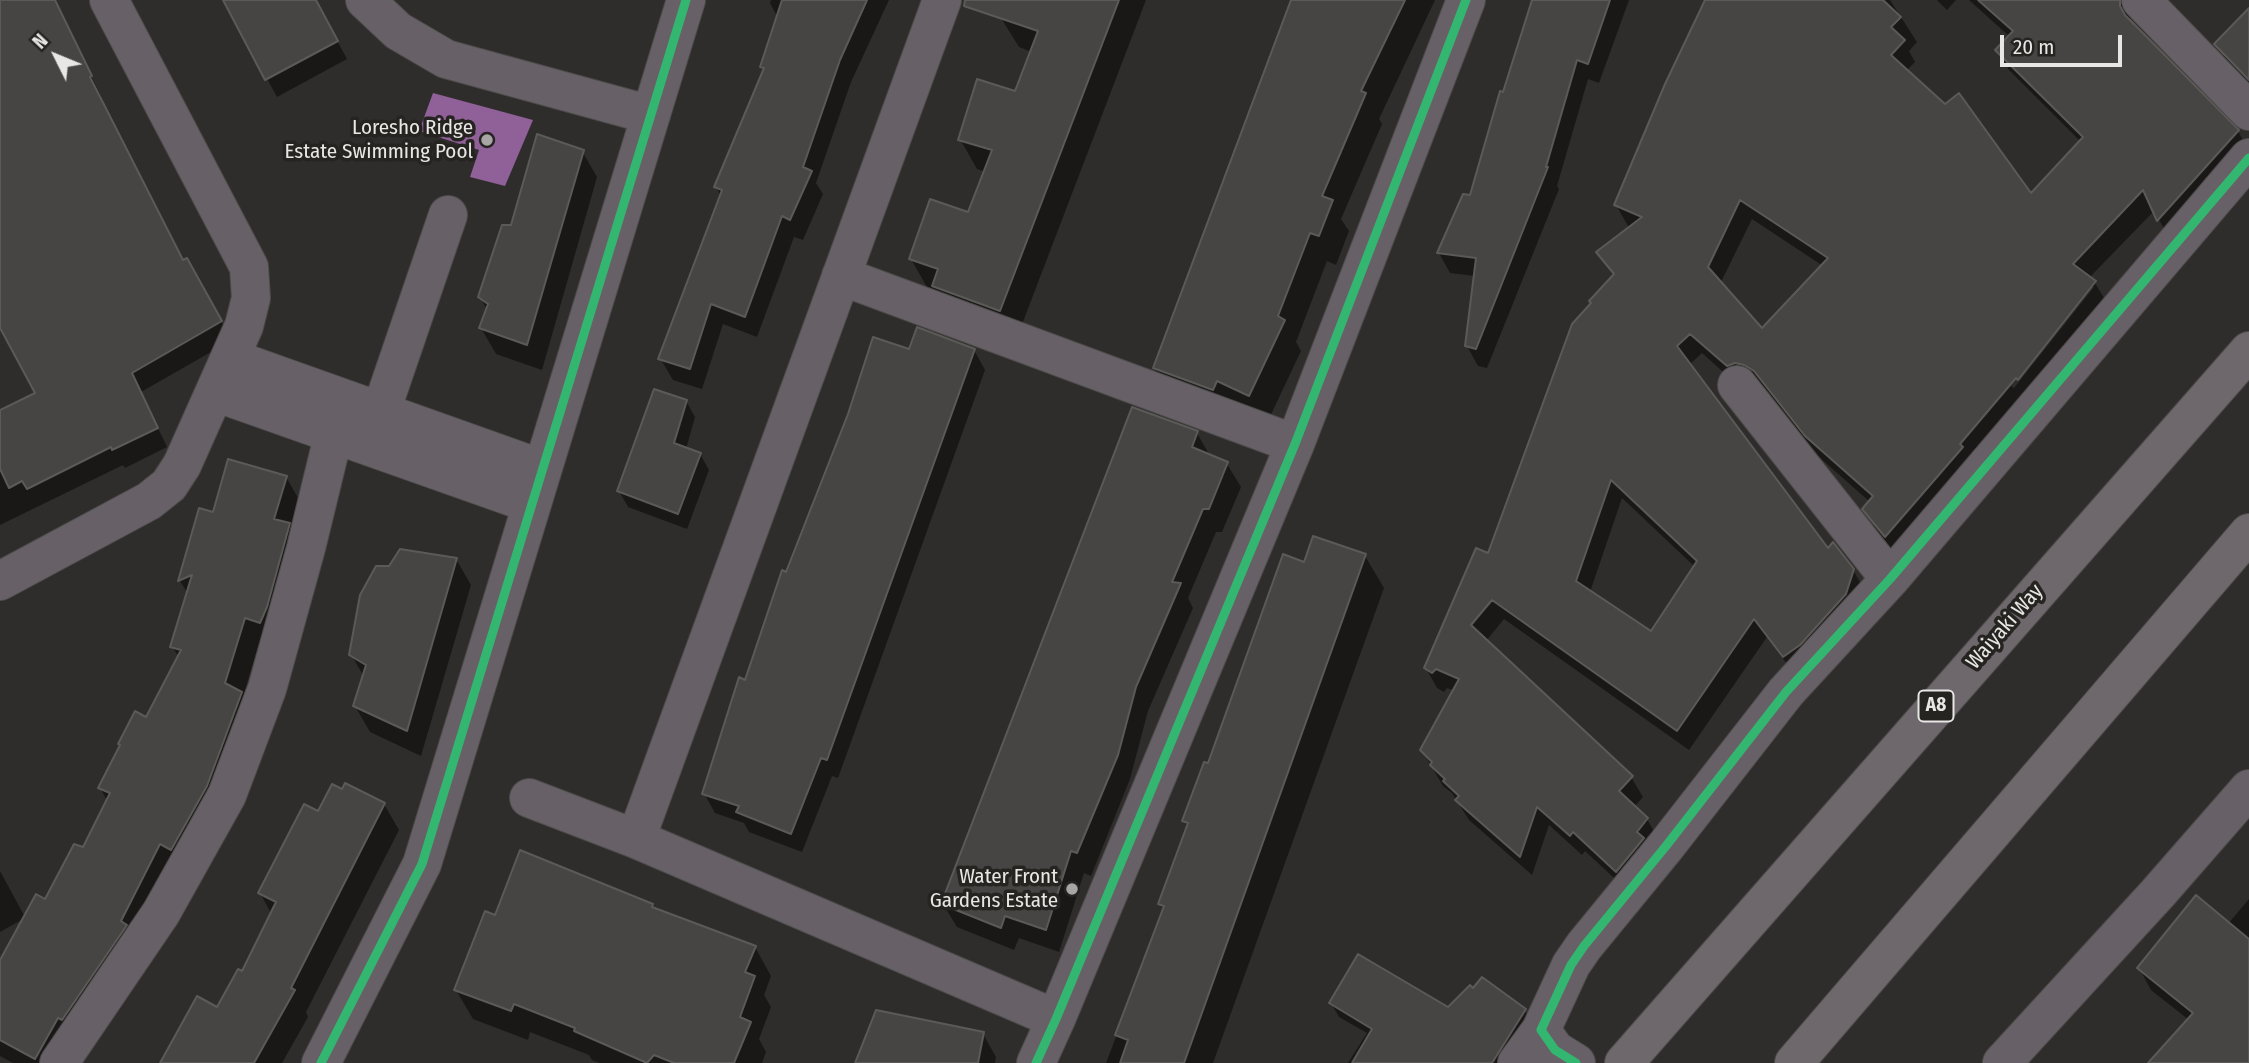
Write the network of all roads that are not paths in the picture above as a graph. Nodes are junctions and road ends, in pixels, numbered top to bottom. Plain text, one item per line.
1 (109, 0) edge
2 (365, 0) edge
3 (686, 0) edge
4 (942, 0) edge
5 (1466, 0) edge
6 (2141, 0) edge
7 (2249, 111) edge
8 (651, 115) junction
9 (2249, 158) edge
10 (448, 215) dead end
11 (841, 276) junction
12 (2249, 351) edge
13 (222, 374) junction
14 (1737, 385) dead end
15 (381, 411) junction
16 (334, 433) junction
17 (1295, 444) junction
18 (537, 487) junction
19 (2249, 533) edge
20 (1890, 579) junction
21 (0, 581) edge
22 (2249, 789) edge
23 (529, 798) dead end
24 (636, 839) junction
25 (1056, 1019) junction
26 (1541, 1030) junction
27 (59, 1063) edge
28 (321, 1063) edge
29 (1035, 1063) edge
30 (1517, 1063) edge
31 (1576, 1063) edge
32 (1624, 1063) edge
33 (1794, 1063) edge
34 (2002, 1063) edge

1 - 13 street
2 - 8 street
3 - 8 street
4 - 11 street
5 - 17 street
6 - 7 street
8 - 18 street
9 - 20 street
10 - 15 street
11 - 17 street
11 - 24 street
12 - 32 highway, Waiyaki Way / A8
13 - 15 street
13 - 16 street
13 - 21 street
14 - 20 street
15 - 18 street
16 - 18 street
16 - 27 street
17 - 25 street
18 - 28 street
19 - 33 highway
20 - 26 street
22 - 34 street
23 - 24 street
24 - 25 street
25 - 29 street
26 - 30 street
26 - 31 street

